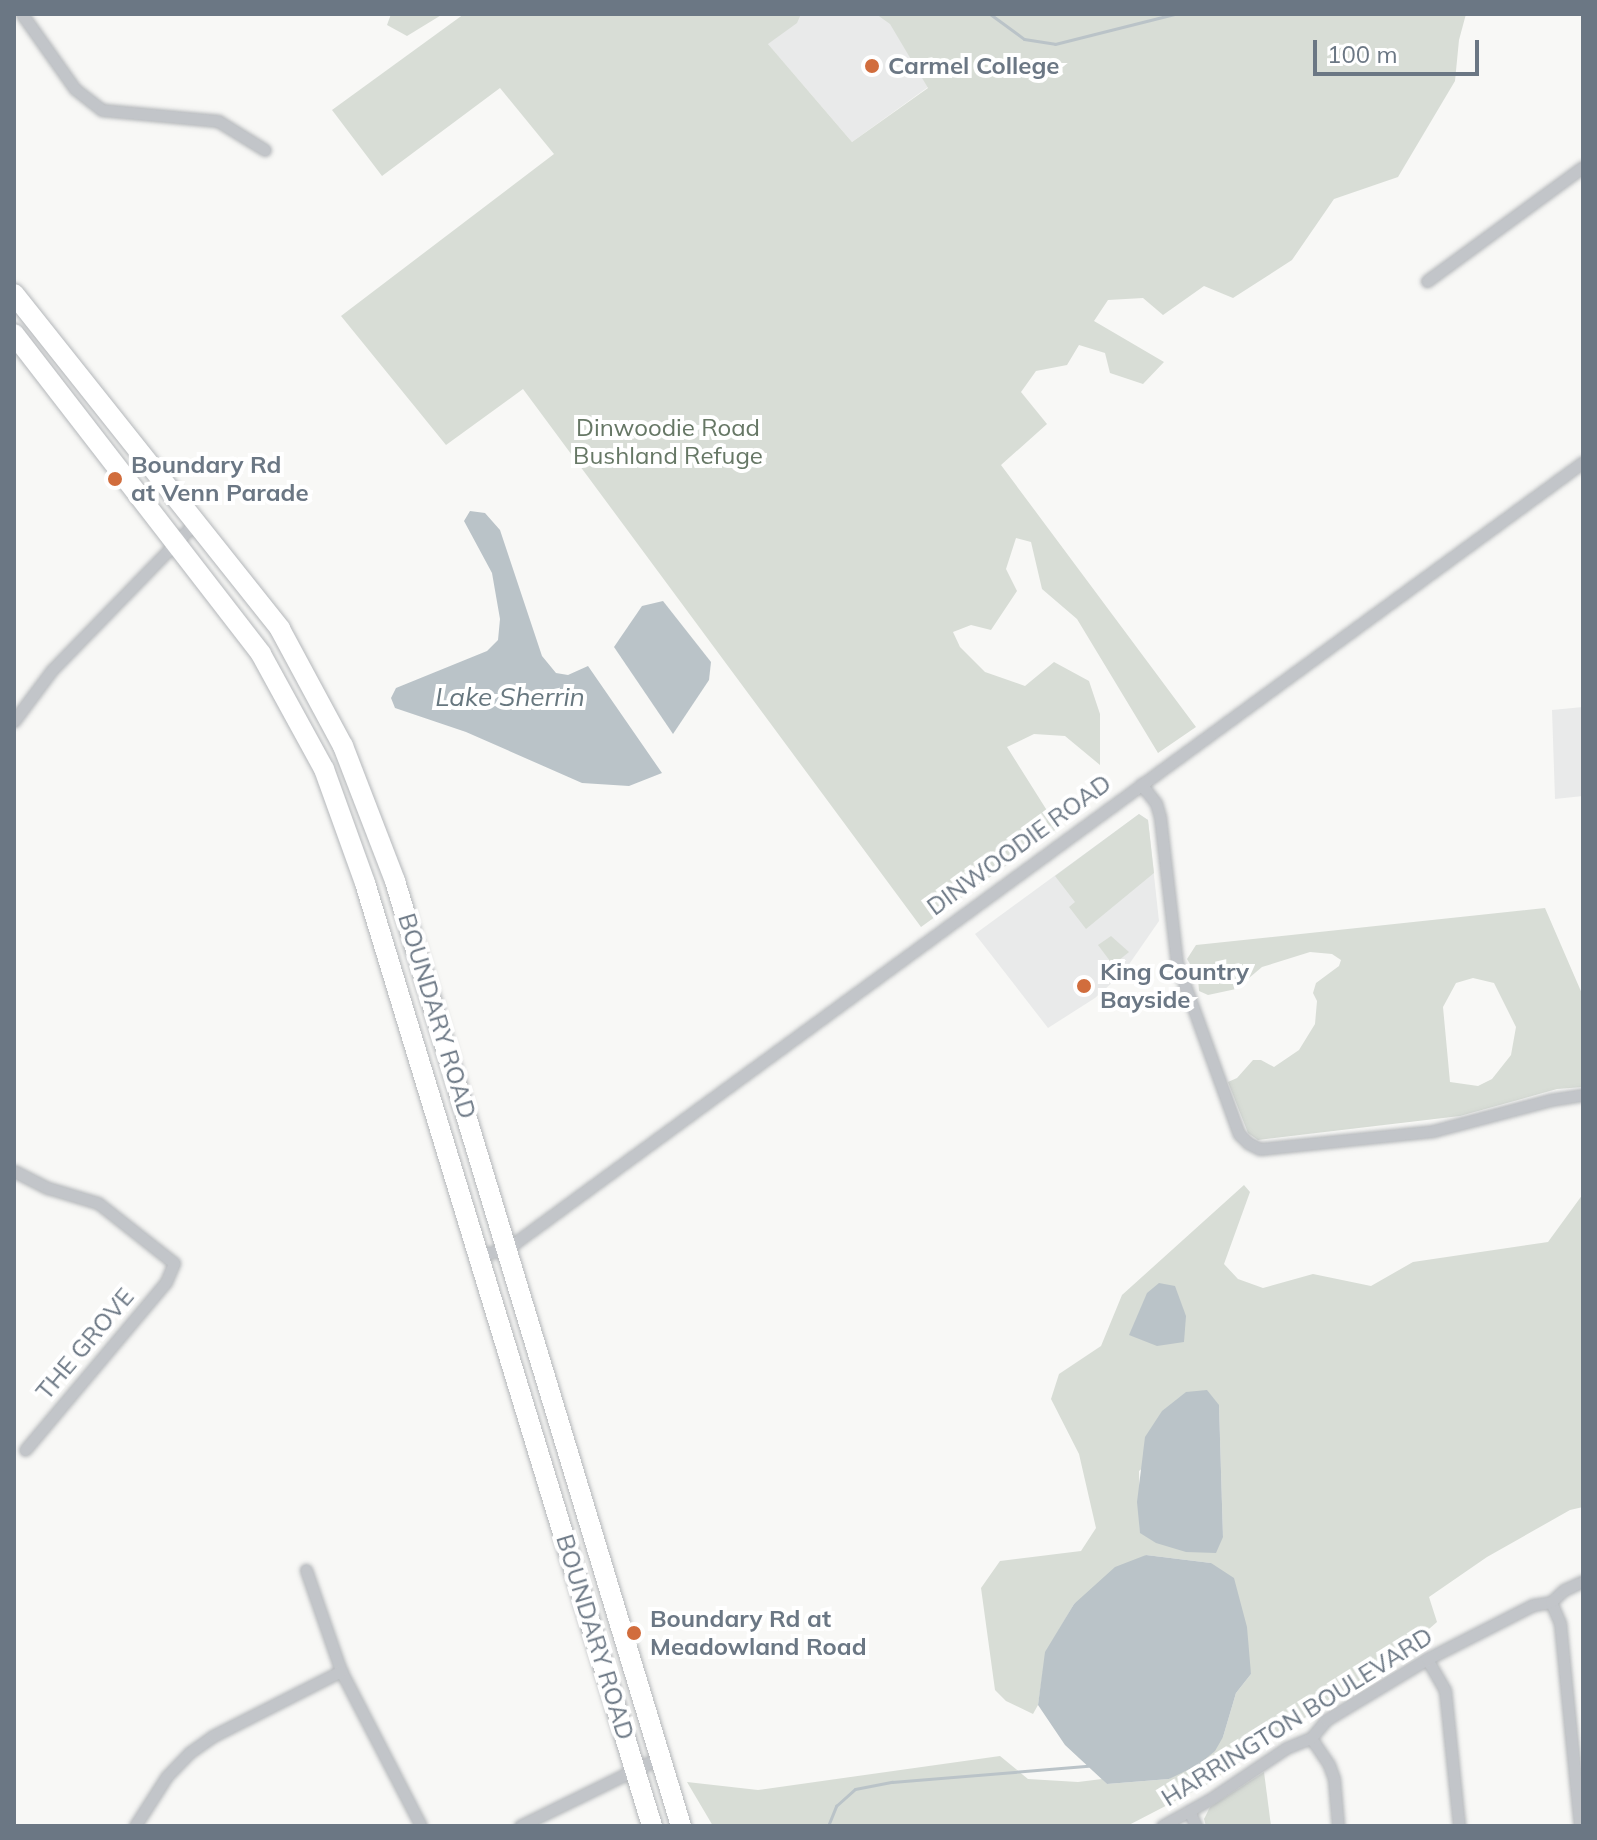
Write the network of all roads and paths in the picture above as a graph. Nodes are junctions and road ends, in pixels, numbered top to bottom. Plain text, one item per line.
1 (22, 14) edge
2 (265, 150) dead end
3 (1583, 167) edge
4 (1427, 281) dead end
5 (14, 294) edge
6 (14, 334) edge
7 (1583, 462) edge
8 (195, 523) junction
9 (176, 543) junction
10 (14, 721) edge
11 (1141, 784) junction
12 (1583, 1095) edge
13 (14, 1171) edge
14 (508, 1248) junction
15 (478, 1256) junction
16 (25, 1450) dead end
17 (306, 1570) dead end
18 (1583, 1581) edge
19 (1551, 1602) junction
20 (1427, 1659) junction
21 (341, 1671) junction
22 (1311, 1738) junction
23 (661, 1757) junction
24 (634, 1768) junction
25 (674, 1801) junction
26 (1189, 1811) junction
27 (135, 1826) edge
28 (421, 1826) edge
29 (520, 1826) edge
30 (652, 1826) edge
31 (681, 1826) edge
32 (688, 1826) edge
33 (1162, 1826) edge
34 (1196, 1826) edge
35 (1338, 1826) edge
36 (1459, 1826) edge
37 (1580, 1826) edge

1 - 2 street
3 - 4 street
5 - 8 highway, BOUNDARY ROAD
6 - 9 highway, BOUNDARY ROAD
7 - 11 street, DINWOODIE ROAD
8 - 9 street
8 - 14 highway, BOUNDARY ROAD
9 - 10 street
9 - 15 highway, BOUNDARY ROAD
11 - 12 street
11 - 14 street, DINWOODIE ROAD
13 - 16 street, THE GROVE
14 - 15 street, DINWOODIE ROAD
14 - 23 highway, BOUNDARY ROAD
15 - 24 highway, BOUNDARY ROAD
17 - 21 street
18 - 19 street, HARRINGTON BOULEVARD
19 - 20 street, HARRINGTON BOULEVARD
19 - 37 street
20 - 22 street, HARRINGTON BOULEVARD
20 - 36 street
21 - 27 street
21 - 28 street
22 - 26 street, HARRINGTON BOULEVARD
22 - 35 street
23 - 24 street
23 - 25 highway, BOUNDARY ROAD
24 - 29 street
24 - 30 highway, BOUNDARY ROAD
25 - 31 highway, BOUNDARY ROAD
25 - 32 street
26 - 33 street, HARRINGTON BOULEVARD
26 - 34 street

